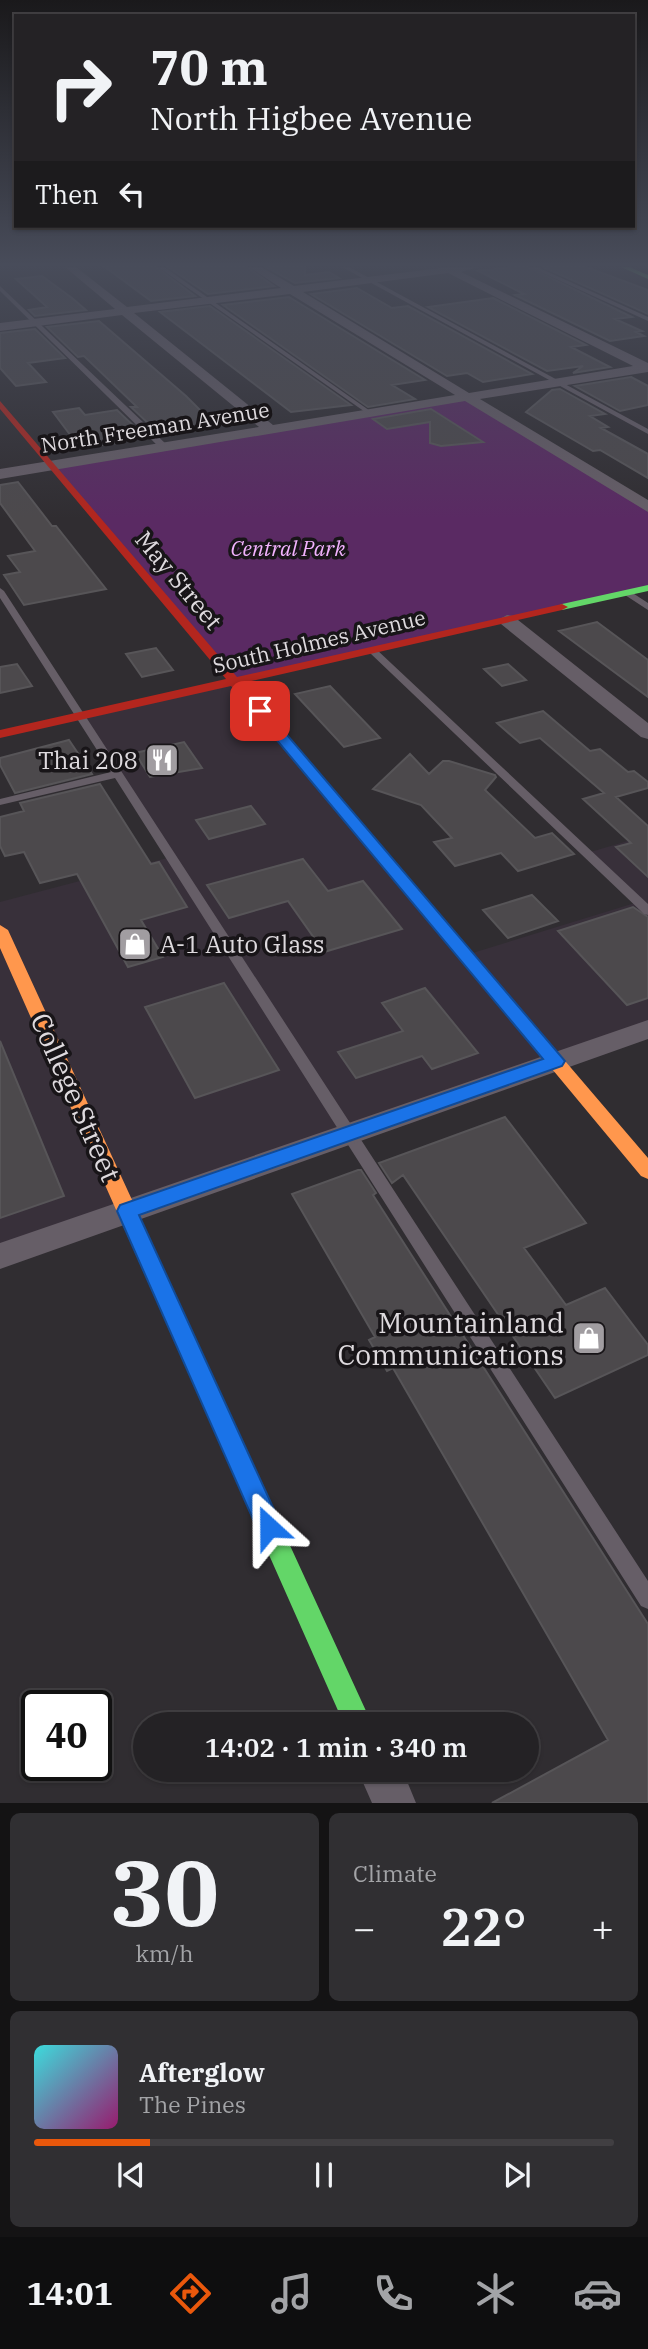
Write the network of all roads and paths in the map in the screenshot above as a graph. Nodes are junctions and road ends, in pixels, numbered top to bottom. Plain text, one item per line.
1 (66, 351) edge
2 (174, 351) edge
3 (282, 351) edge
4 (393, 351) edge
5 (500, 351) edge
6 (614, 351) edge
7 (648, 368) edge
8 (557, 382) junction
9 (468, 397) junction
10 (0, 404) edge
11 (370, 413) junction
12 (270, 429) junction
13 (648, 432) edge
14 (164, 447) junction
15 (52, 466) junction
16 (0, 474) edge
17 (648, 507) edge
18 (648, 588) edge
19 (0, 591) edge
20 (628, 593) junction
21 (648, 607) edge
22 (507, 620) junction
23 (373, 651) junction
24 (235, 682) junction
25 (81, 716) junction
26 (648, 733) edge
27 (0, 734) edge
28 (118, 774) junction
29 (0, 802) edge
30 (648, 911) edge
31 (0, 930) edge
32 (648, 1029) edge
33 (556, 1061) junction
34 (349, 1132) junction
35 (648, 1171) edge
36 (127, 1211) junction
37 (0, 1255) edge
38 (648, 1599) edge
39 (353, 1712) edge
40 (385, 1782) edge
41 (394, 1803) edge

1 - 14 lane
2 - 12 street
3 - 11 lane
4 - 9 street
5 - 8 lane
6 - 7 street
7 - 8 street, North Freeman Avenue
8 - 9 street, North Freeman Avenue
8 - 13 lane
9 - 11 street, North Freeman Avenue
9 - 17 street
10 - 15 street, May Street
11 - 12 street, North Freeman Avenue
12 - 14 street, North Freeman Avenue
14 - 15 street, North Freeman Avenue
15 - 16 street, North Freeman Avenue
15 - 24 street, May Street
18 - 20 street, South Holmes Avenue
19 - 25 lane
20 - 21 lane
20 - 22 street, South Holmes Avenue
22 - 23 street, South Holmes Avenue
22 - 26 street
23 - 24 street, South Holmes Avenue
23 - 30 lane
24 - 25 street, South Holmes Avenue
24 - 33 street, May Street
25 - 27 street, South Holmes Avenue
25 - 28 lane
28 - 29 lane
28 - 34 lane
31 - 36 street, College Street
32 - 33 street
33 - 34 street
33 - 35 street, May Street
34 - 36 street
34 - 38 lane
36 - 37 street
36 - 39 street, College Street
40 - 41 street

